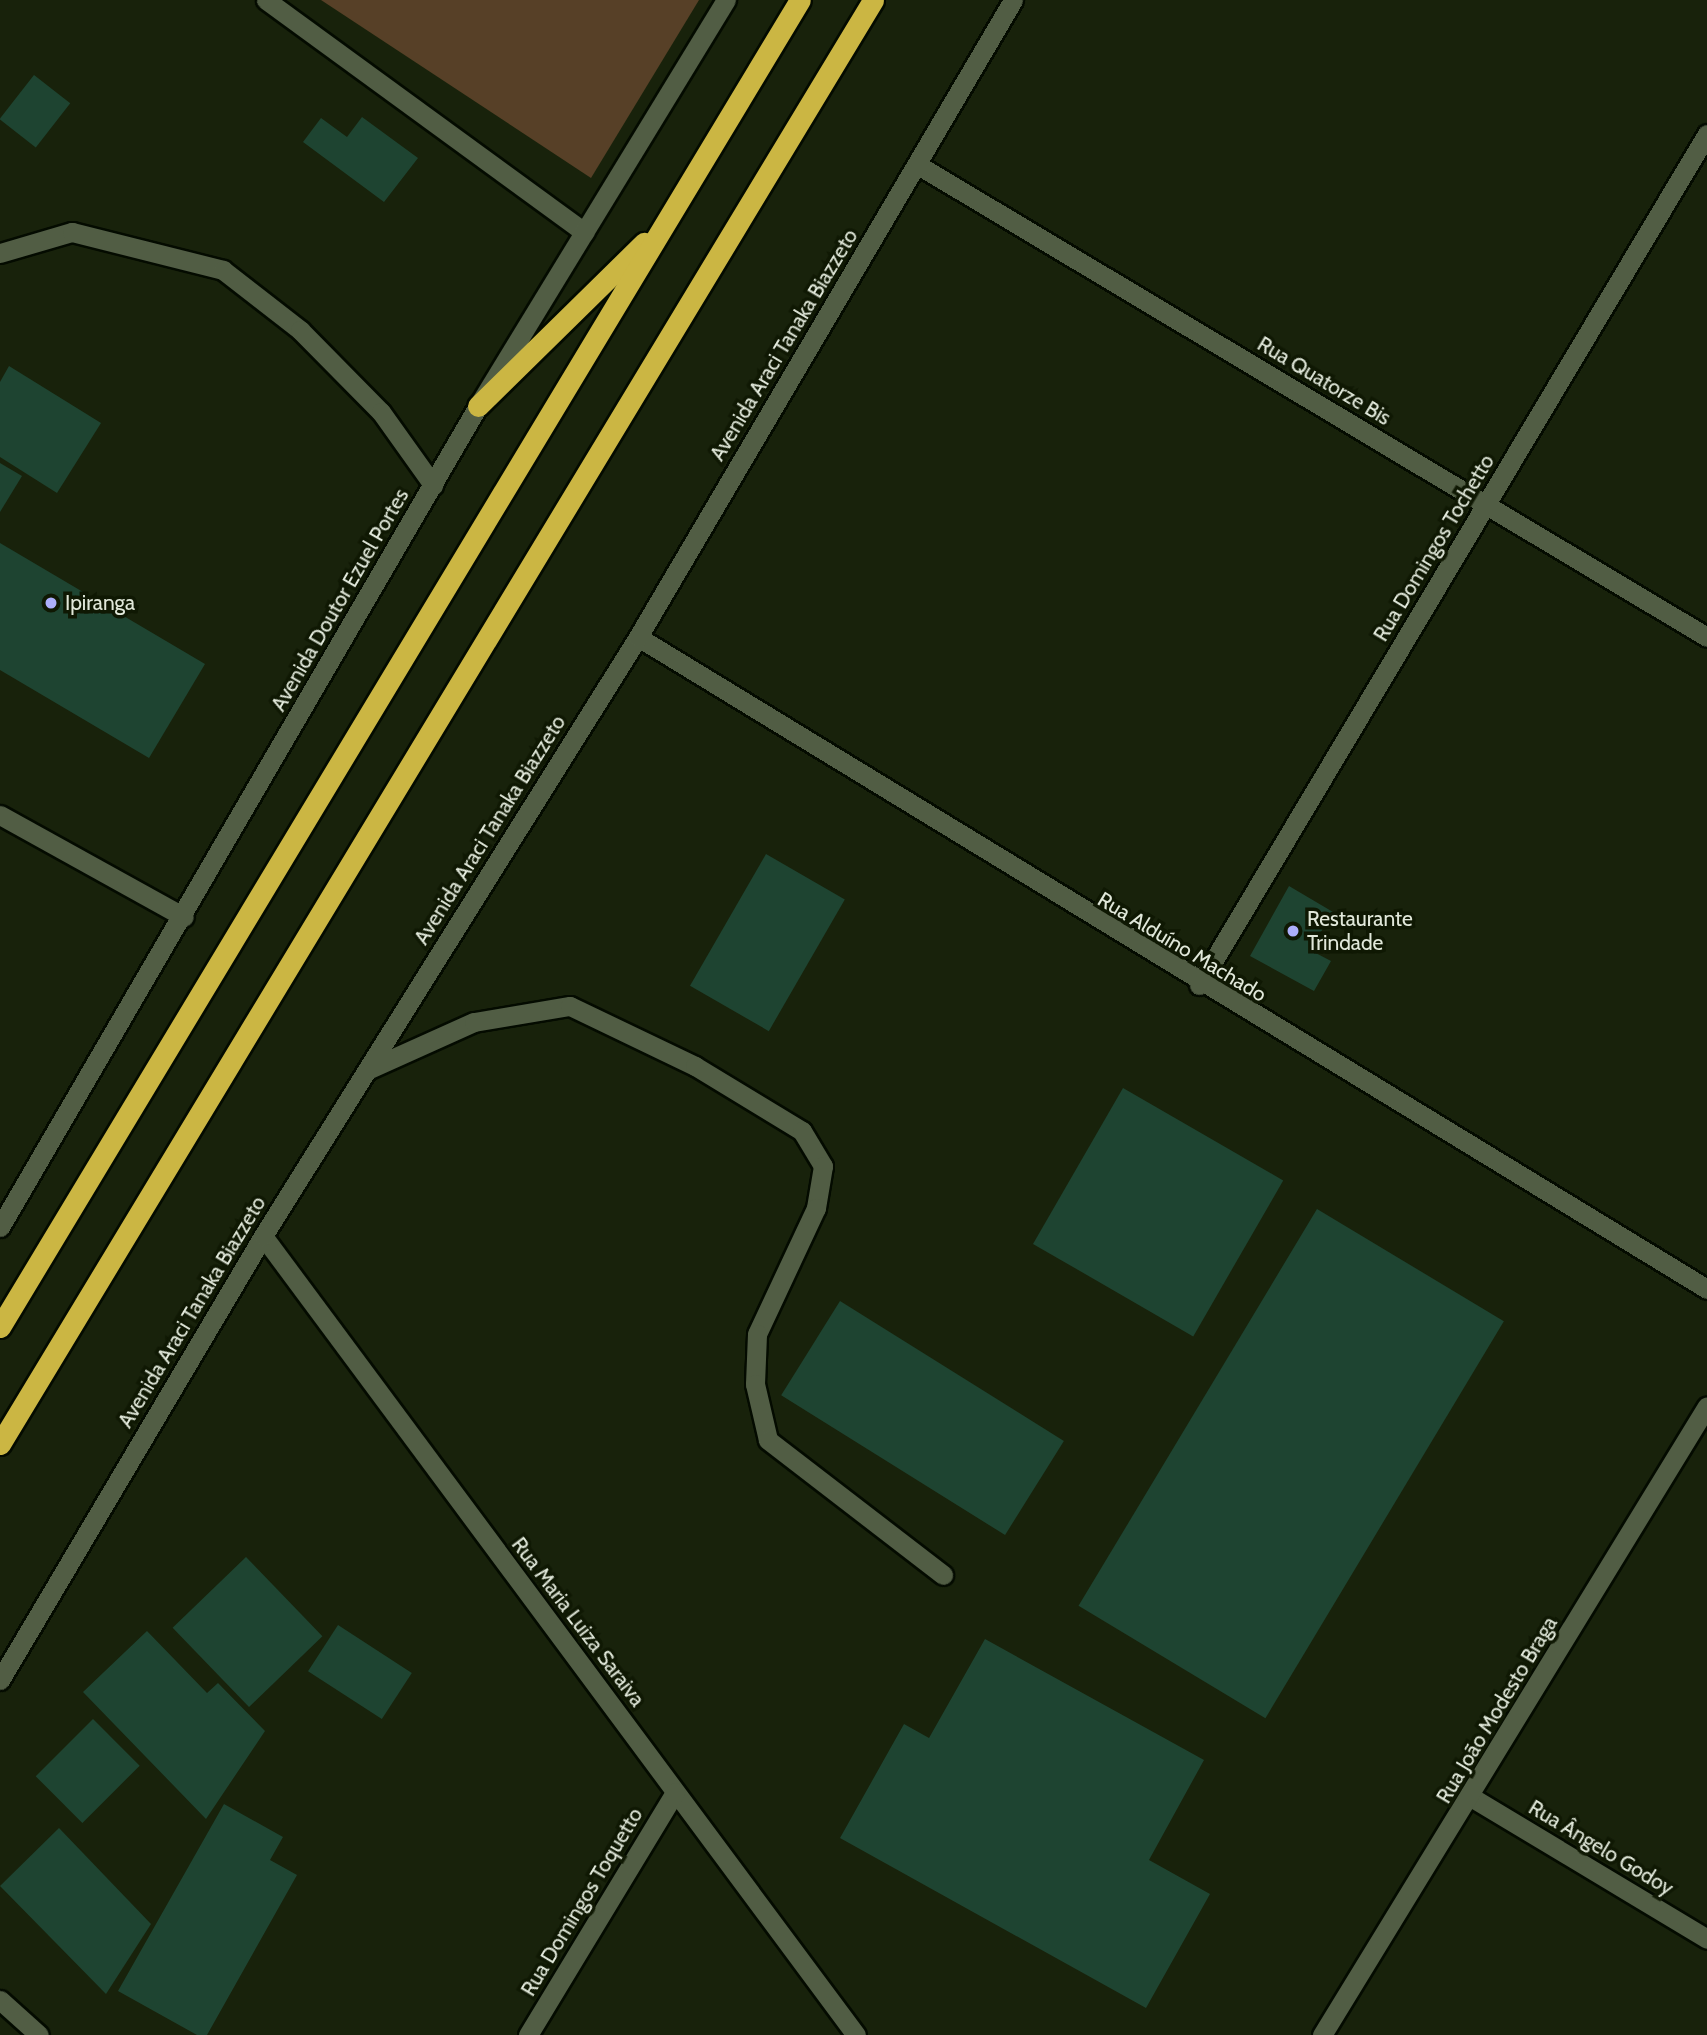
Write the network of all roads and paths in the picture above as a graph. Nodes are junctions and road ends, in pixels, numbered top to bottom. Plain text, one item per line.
1 (266, 0) edge
2 (726, 0) edge
3 (800, 0) edge
4 (873, 0) edge
5 (1013, 0) edge
6 (1707, 134) edge
7 (918, 165) junction
8 (665, 222) junction
9 (584, 232) junction
10 (0, 253) edge
11 (478, 406) junction
12 (433, 485) junction
13 (1486, 504) junction
14 (638, 636) junction
15 (1707, 637) edge
16 (0, 815) edge
17 (184, 917) junction
18 (1199, 985) junction
19 (367, 1070) junction
20 (0, 1227) edge
21 (263, 1236) junction
22 (1707, 1289) edge
23 (0, 1327) edge
24 (1707, 1406) edge
25 (0, 1444) edge
26 (943, 1575) dead end
27 (0, 1679) edge
28 (675, 1792) junction
29 (1471, 1797) junction
30 (1707, 1939) edge
31 (0, 2000) edge
32 (39, 2035) edge
33 (528, 2035) edge
34 (856, 2035) edge
35 (1322, 2035) edge

1 - 9 street
2 - 9 street, Avenida Doutor Ezuel Portes
3 - 8 highway
4 - 25 highway
5 - 7 street, Avenida Araci Tanaka Biazzeto
6 - 13 street, Rua Domingos Tochetto
7 - 13 street, Rua Quatorze Bis
7 - 14 street, Avenida Araci Tanaka Biazzeto
8 - 11 highway
8 - 23 highway
9 - 11 street, Avenida Doutor Ezuel Portes
10 - 12 street
11 - 12 street, Avenida Doutor Ezuel Portes
12 - 17 street, Avenida Doutor Ezuel Portes
13 - 15 street, Rua Quatorze Bis
13 - 18 street, Rua Domingos Tochetto
14 - 18 street, Rua Alduíno Machado
14 - 19 street, Avenida Araci Tanaka Biazzeto
16 - 17 street
17 - 20 street, Avenida Doutor Ezuel Portes
18 - 22 street, Rua Alduíno Machado
19 - 21 street, Avenida Araci Tanaka Biazzeto
19 - 26 street
21 - 27 street, Avenida Araci Tanaka Biazzeto
21 - 28 street, Rua Maria Luiza Saraiva
24 - 29 street, Rua João Modesto Braga
28 - 33 street, Rua Domingos Toquetto
28 - 34 street, Rua Maria Luiza Saraiva
29 - 30 street, Rua Ângelo Godoy
29 - 35 street, Rua João Modesto Braga
31 - 32 street

